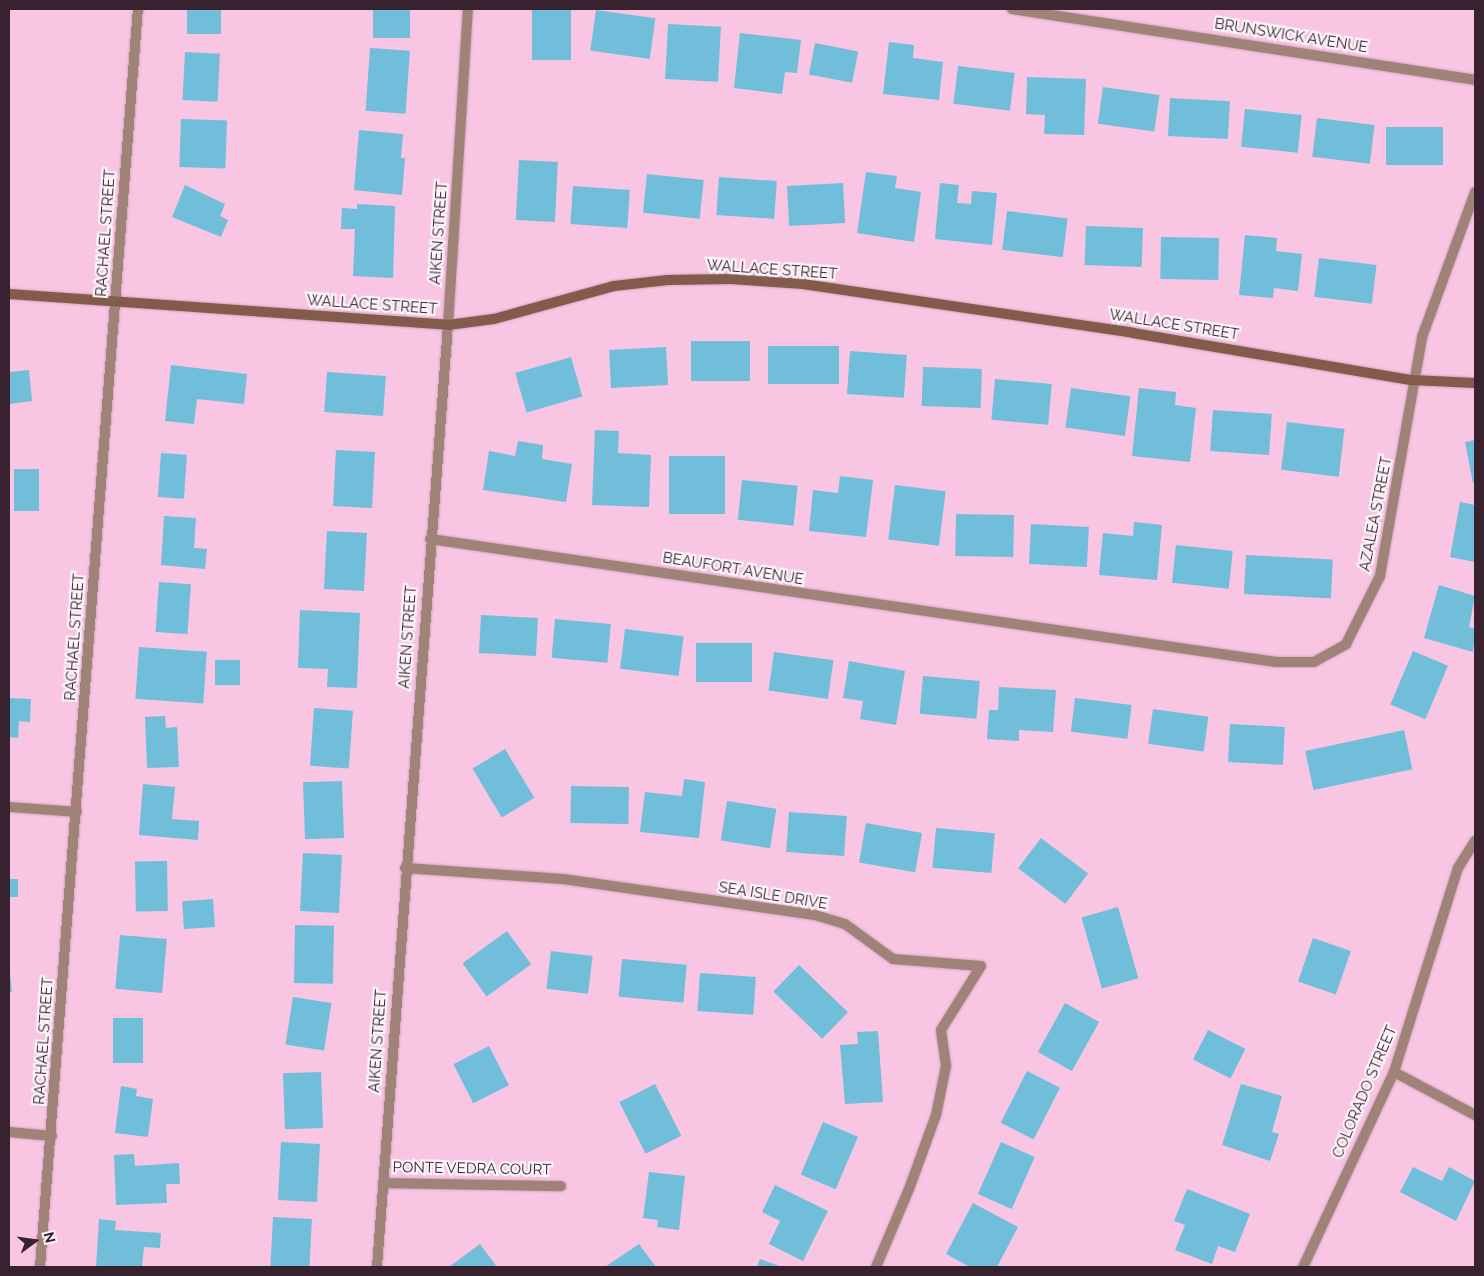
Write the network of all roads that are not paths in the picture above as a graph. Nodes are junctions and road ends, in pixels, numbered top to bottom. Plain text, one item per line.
1 (138, 9) edge
2 (468, 9) edge
3 (1012, 9) edge
4 (1085, 14) edge
5 (1475, 80) edge
6 (1475, 192) edge
7 (9, 294) edge
8 (116, 304) junction
9 (448, 325) junction
10 (1412, 380) junction
11 (1475, 383) edge
12 (430, 539) junction
13 (1032, 627) joint
14 (9, 807) edge
15 (77, 812) junction
16 (1475, 841) edge
17 (405, 868) junction
18 (1394, 1072) junction
19 (1475, 1115) edge
20 (9, 1132) edge
21 (52, 1136) junction
22 (383, 1183) junction
23 (562, 1186) dead end
24 (40, 1267) edge
25 (377, 1267) edge
26 (876, 1267) edge
27 (1304, 1267) edge

1 - 8 street, RACHAEL STREET
2 - 9 street, AIKEN STREET
3 - 4 street, BRUNSWICK AVENUE
4 - 5 street, BRUNSWICK AVENUE
6 - 10 street, AZALEA STREET
7 - 8 street, WALLACE STREET
8 - 9 street, WALLACE STREET
8 - 15 street, RACHAEL STREET
9 - 10 street, WALLACE STREET
9 - 12 street, AIKEN STREET
10 - 11 street, WALLACE STREET
10 - 13 street, AZALEA STREET
12 - 13 street, BEAUFORT AVENUE
12 - 17 street, AIKEN STREET
14 - 15 street
15 - 21 street, RACHAEL STREET
16 - 18 street, COLORADO STREET
17 - 22 street, AIKEN STREET
17 - 26 street, SEA ISLE DRIVE
18 - 19 street
18 - 27 street, COLORADO STREET
20 - 21 street
21 - 24 street, RACHAEL STREET
22 - 23 street, PONTE VEDRA COURT
22 - 25 street, AIKEN STREET

